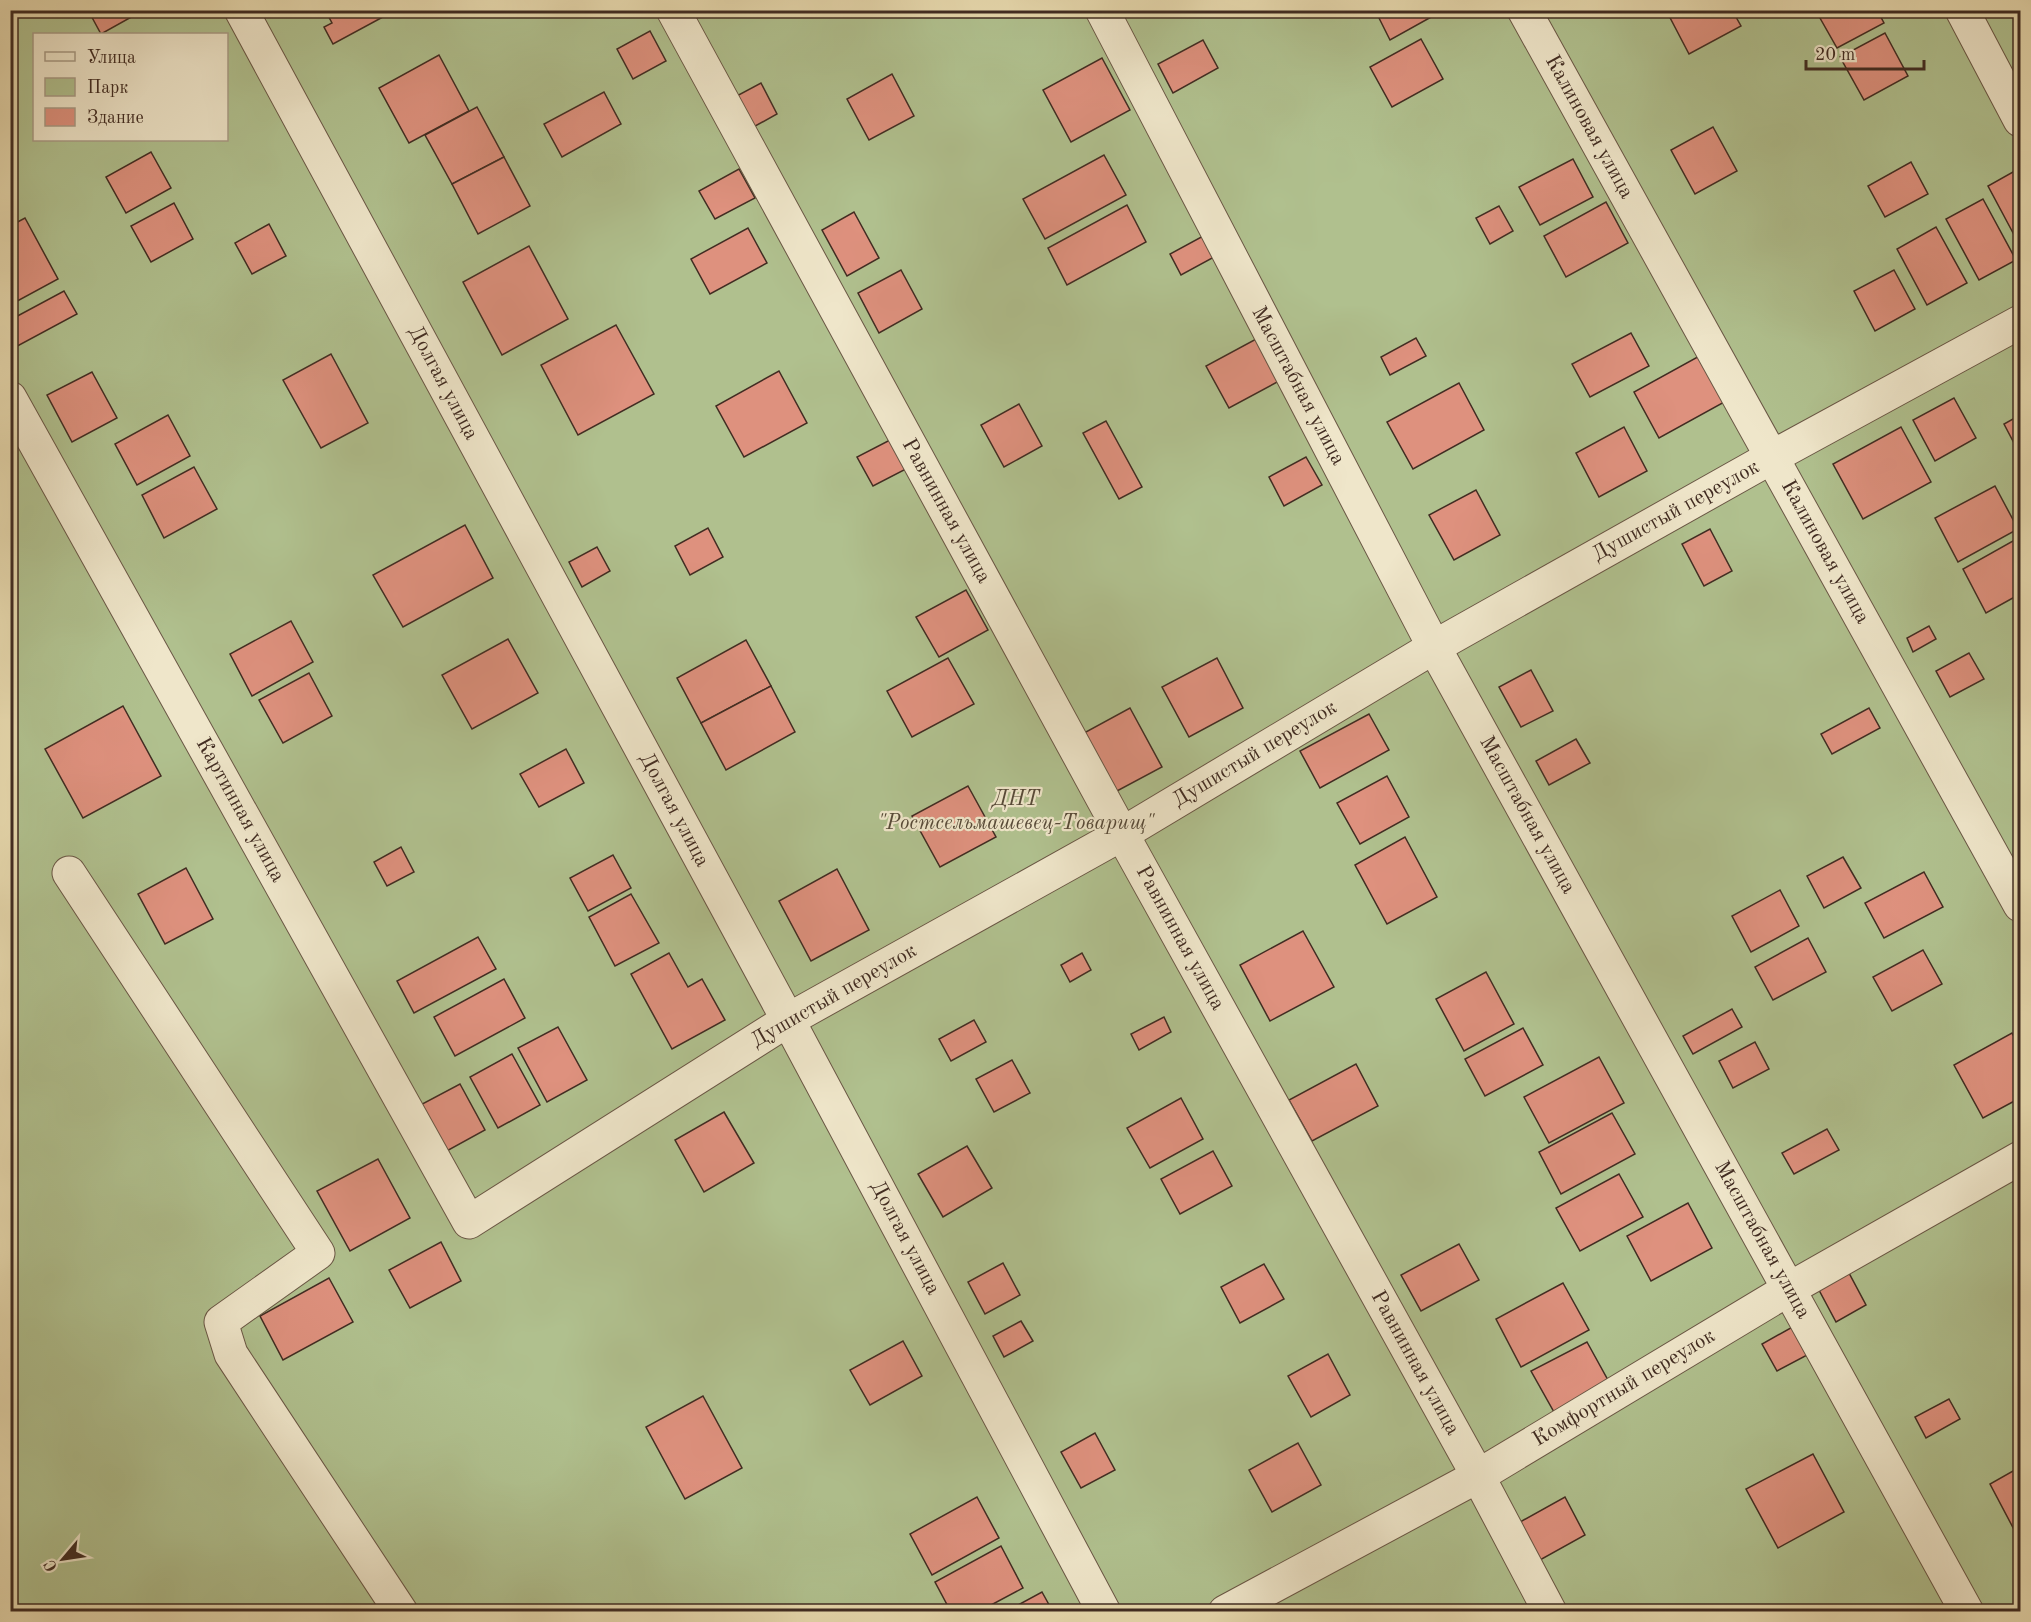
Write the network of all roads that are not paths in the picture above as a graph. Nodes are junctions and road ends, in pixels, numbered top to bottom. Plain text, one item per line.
1 (241, 10) edge
2 (673, 10) edge
3 (1102, 10) edge
4 (1524, 10) edge
5 (1962, 10) edge
6 (2020, 120) edge
7 (2020, 322) edge
8 (10, 398) edge
9 (1772, 457) junction
10 (1434, 647) junction
11 (1122, 834) junction
12 (69, 873) dead end
13 (2020, 905) edge
14 (788, 1020) junction
15 (2020, 1158) edge
16 (469, 1222) joint
17 (1789, 1289) junction
18 (1478, 1476) junction
19 (401, 1611) edge
20 (1104, 1611) edge
21 (1225, 1611) edge
22 (1550, 1611) edge
23 (1967, 1611) edge

1 - 14 lane, Долгая улица
2 - 11 lane, Равнинная улица
3 - 10 lane, Масштабная улица
4 - 9 lane, Калиновая улица
5 - 6 lane
7 - 9 lane, Душистый переулок
8 - 16 lane, Картинная улица
9 - 10 lane, Душистый переулок
9 - 13 lane, Калиновая улица
10 - 11 lane, Душистый переулок
10 - 17 lane, Масштабная улица
11 - 14 lane, Душистый переулок
11 - 18 lane, Равнинная улица
12 - 19 lane
14 - 16 lane, Душистый переулок
14 - 20 lane, Долгая улица
15 - 17 lane, Комфортный переулок
17 - 18 lane, Комфортный переулок
17 - 23 lane, Масштабная улица
18 - 21 lane, Комфортный переулок
18 - 22 lane, Равнинная улица

